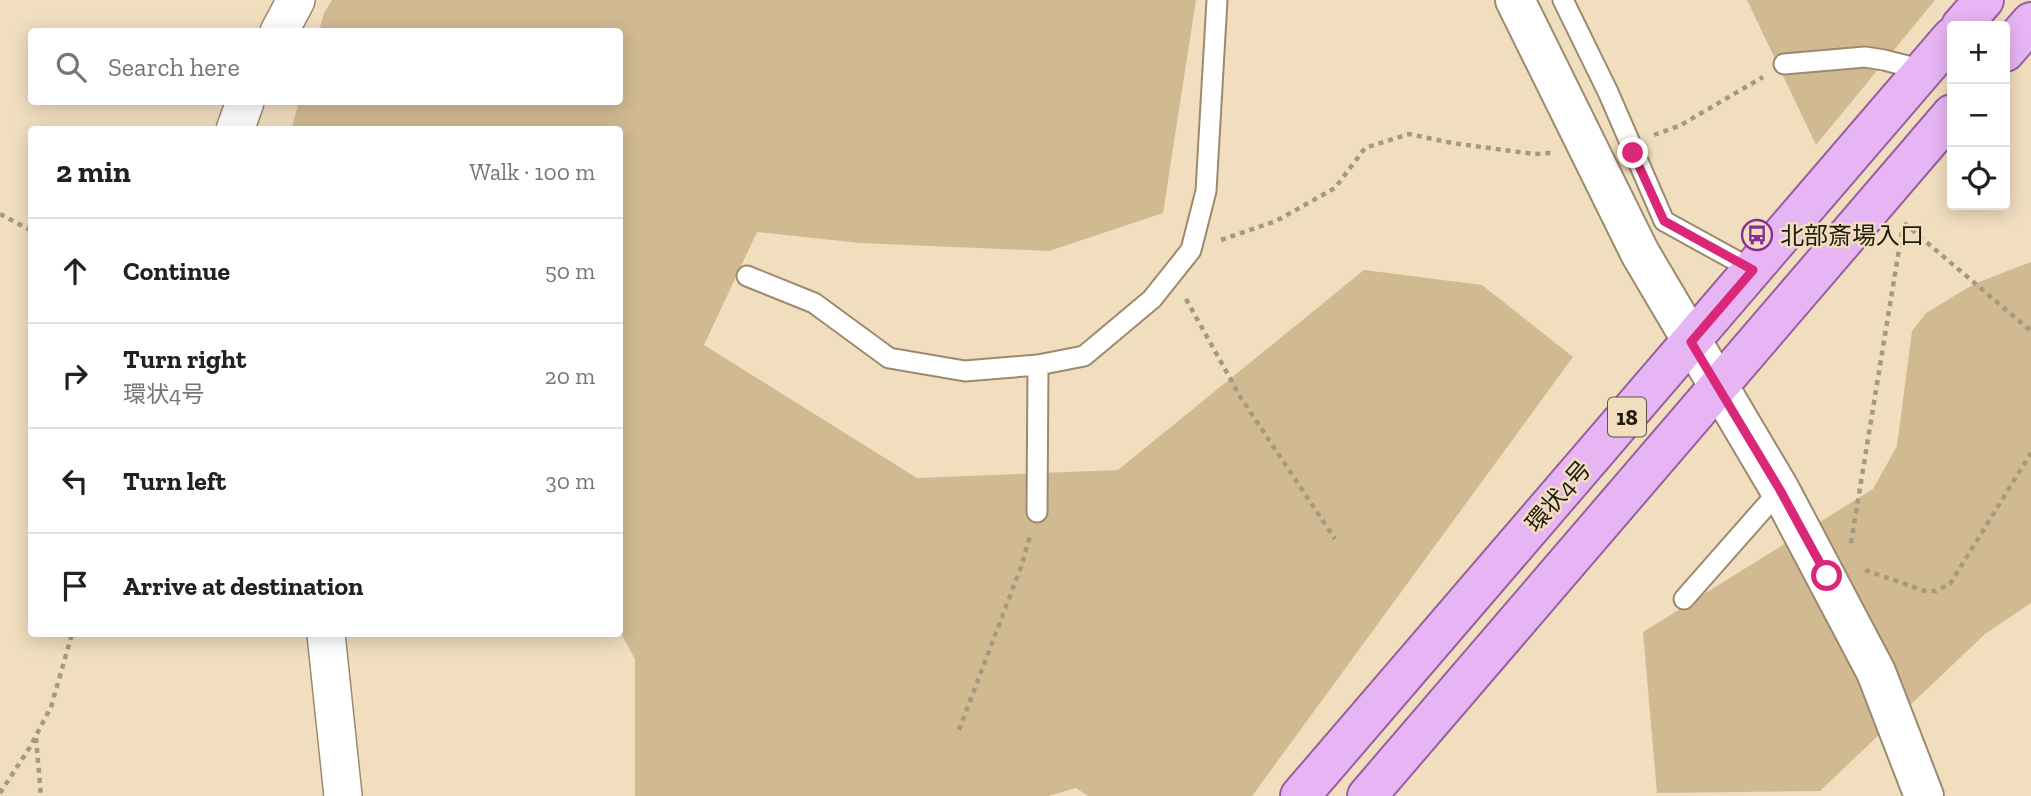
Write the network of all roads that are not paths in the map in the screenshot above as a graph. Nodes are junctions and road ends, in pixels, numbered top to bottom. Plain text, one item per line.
1 (296, 0) edge
2 (1217, 0) edge
3 (1515, 0) edge
4 (1563, 0) edge
5 (1984, 0) edge
6 (1965, 21) edge
7 (2031, 22) edge
8 (281, 28) edge
9 (1947, 43) edge
10 (2010, 46) edge
11 (1784, 64) road end
12 (1923, 70) junction
13 (244, 105) edge
14 (1947, 120) edge
15 (236, 126) edge
16 (1753, 270) junction
17 (747, 276) dead end
18 (1691, 342) junction
19 (1038, 365) junction
20 (1719, 387) junction
21 (1780, 490) junction
22 (1037, 512) road end
23 (1684, 599) dead end
24 (326, 637) edge
25 (343, 796) edge
26 (1300, 796) edge
27 (1367, 796) edge
28 (1924, 796) edge

1 - 8 street
2 - 19 lane
3 - 18 street
4 - 16 lane
5 - 6 main road
7 - 10 main road
9 - 12 main road, 環状4号 / 18
11 - 12 lane
12 - 16 main road, 環状4号 / 18
13 - 15 street
14 - 20 main road, 環状4号 / 18
16 - 18 main road, 環状4号 / 18
17 - 19 lane
18 - 20 street
18 - 26 main road, 環状4号 / 18
19 - 22 lane
20 - 21 street
20 - 27 main road, 環状4号 / 18
21 - 23 lane
21 - 28 street
24 - 25 street

